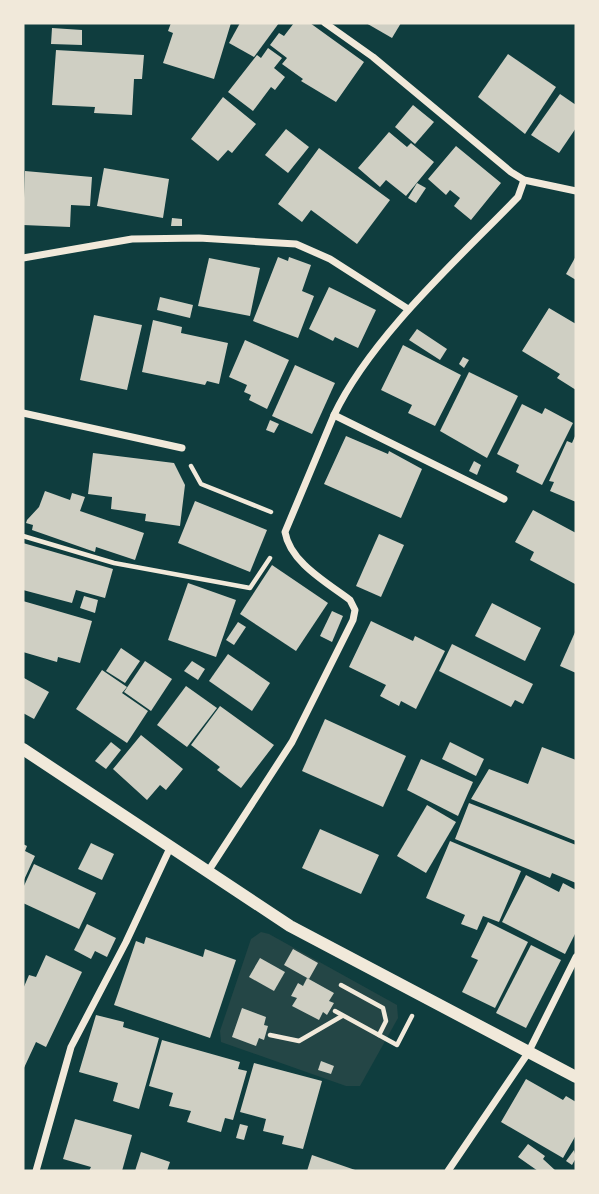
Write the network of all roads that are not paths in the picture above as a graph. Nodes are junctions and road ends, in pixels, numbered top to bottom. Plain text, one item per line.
1 (326, 23) edge
2 (524, 180) junction
3 (576, 191) edge
4 (23, 258) edge
5 (408, 309) junction
6 (23, 413) edge
7 (334, 415) junction
8 (182, 448) road end
9 (505, 499) dead end
10 (23, 749) edge
11 (170, 848) junction
12 (207, 873) junction
13 (576, 957) edge
14 (528, 1053) junction
15 (576, 1077) edge
16 (36, 1171) edge
17 (448, 1171) edge

1 - 2 street
2 - 3 street
2 - 5 street
4 - 5 street
5 - 7 street
6 - 8 street
7 - 9 street
7 - 12 street
10 - 11 street
11 - 12 street
11 - 16 street
12 - 14 street
13 - 14 street
14 - 15 street
14 - 17 street

